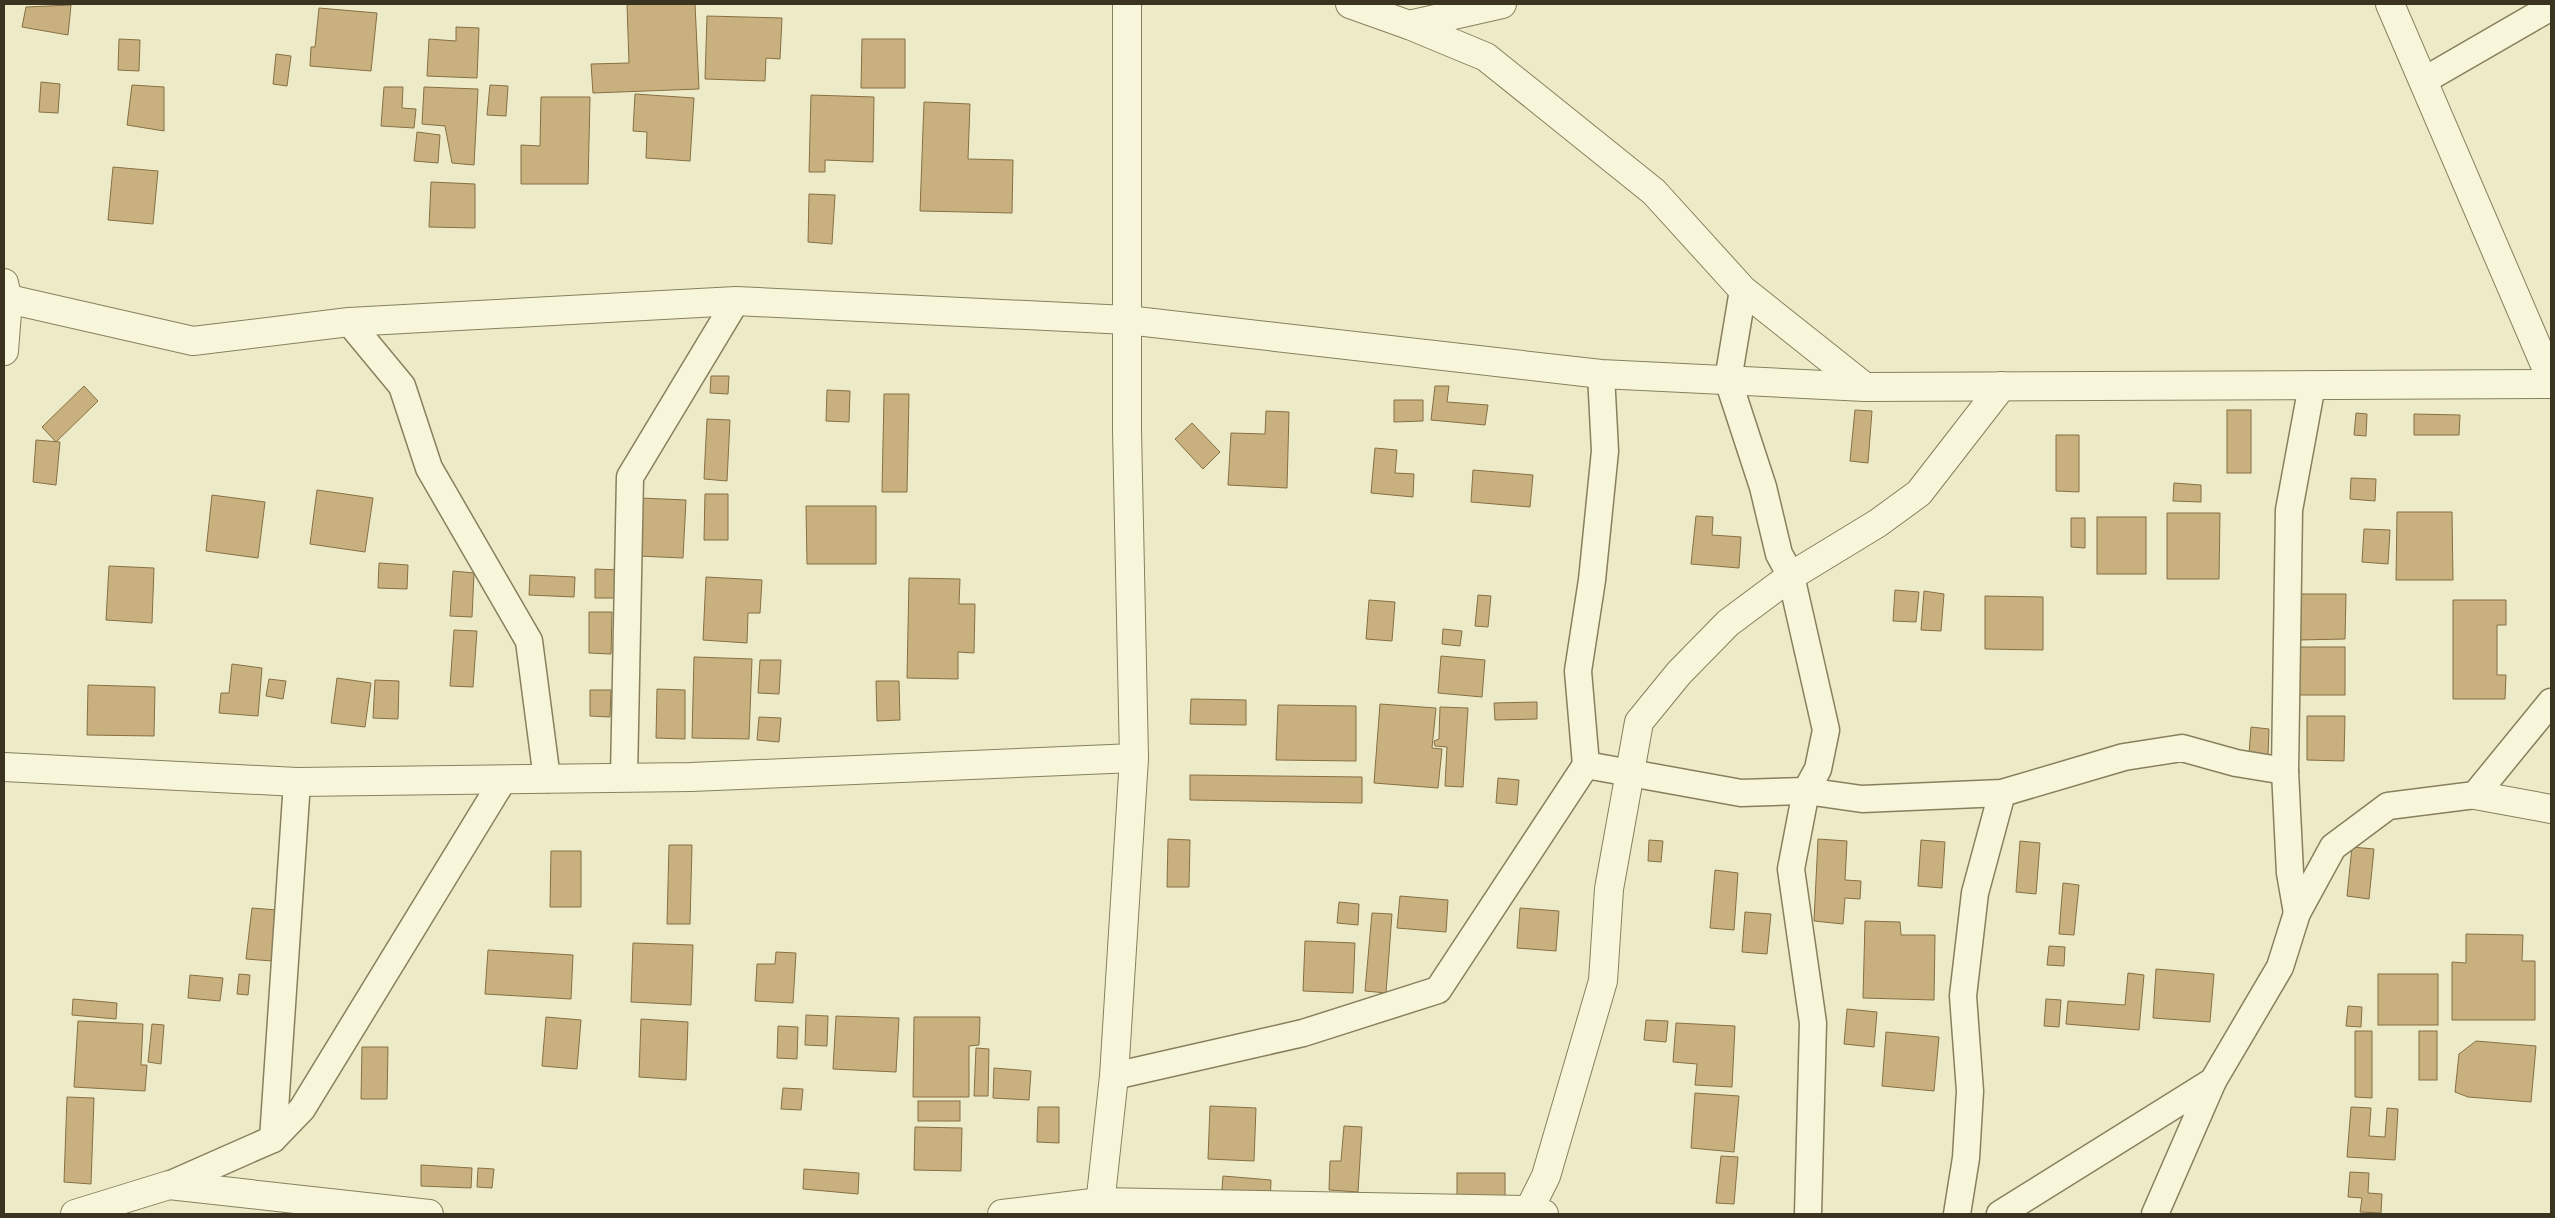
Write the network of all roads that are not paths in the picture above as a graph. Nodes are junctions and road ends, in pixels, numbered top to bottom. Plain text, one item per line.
1 (1127, 4) edge
2 (1350, 4) edge
3 (1502, 4) edge
4 (2390, 4) edge
5 (2551, 7) edge
6 (1409, 25) junction
7 (2423, 81) junction
8 (1743, 290) junction
9 (5, 295) edge
10 (736, 301) junction
11 (1127, 320) junction
12 (349, 322) junction
13 (4, 351) edge
14 (1601, 374) junction
15 (2551, 379) edge
16 (1728, 380) junction
17 (2551, 384) edge
18 (2312, 385) junction
19 (2002, 386) junction
20 (1865, 387) junction
21 (1791, 576) junction
22 (2551, 702) edge
23 (1134, 758) junction
24 (1586, 765) junction
25 (4, 767) edge
26 (2286, 771) junction
27 (1631, 775) junction
28 (624, 777) junction
29 (547, 778) junction
30 (503, 780) junction
31 (298, 782) junction
32 (1806, 791) junction
33 (2002, 793) junction
34 (2474, 795) junction
35 (2551, 809) edge
36 (2297, 913) junction
37 (1114, 1076) junction
38 (2213, 1081) junction
39 (273, 1139) junction
40 (169, 1185) junction
41 (1099, 1208) edge
42 (1536, 1212) edge
43 (75, 1214) edge
44 (429, 1214) edge
45 (1002, 1214) edge
46 (1808, 1214) edge
47 (1956, 1214) edge
48 (2000, 1214) edge
49 (2155, 1214) edge

1 - 11 street
2 - 6 street
3 - 6 street
4 - 7 street
5 - 7 lane
6 - 8 street
7 - 15 street
8 - 16 lane
8 - 20 street
9 - 12 street
9 - 13 street
10 - 11 street
10 - 12 street
10 - 28 lane
11 - 14 street
11 - 23 street
12 - 29 lane
14 - 16 street
14 - 24 lane
16 - 20 street
16 - 21 lane
17 - 18 street
18 - 19 street
18 - 26 lane
19 - 20 street
19 - 21 street
21 - 27 street
21 - 32 lane
22 - 34 lane
23 - 28 street
23 - 37 street
24 - 27 lane
24 - 37 lane
25 - 31 street
26 - 33 lane
26 - 36 lane
27 - 32 lane
27 - 42 street
28 - 29 street
29 - 30 street
30 - 31 street
30 - 39 lane
31 - 39 lane
32 - 33 lane
32 - 46 lane
33 - 47 lane
34 - 35 street
34 - 36 lane
36 - 38 lane
37 - 41 street
38 - 48 lane
38 - 49 lane
39 - 40 lane
40 - 43 street
40 - 44 street
41 - 42 street
41 - 45 street

